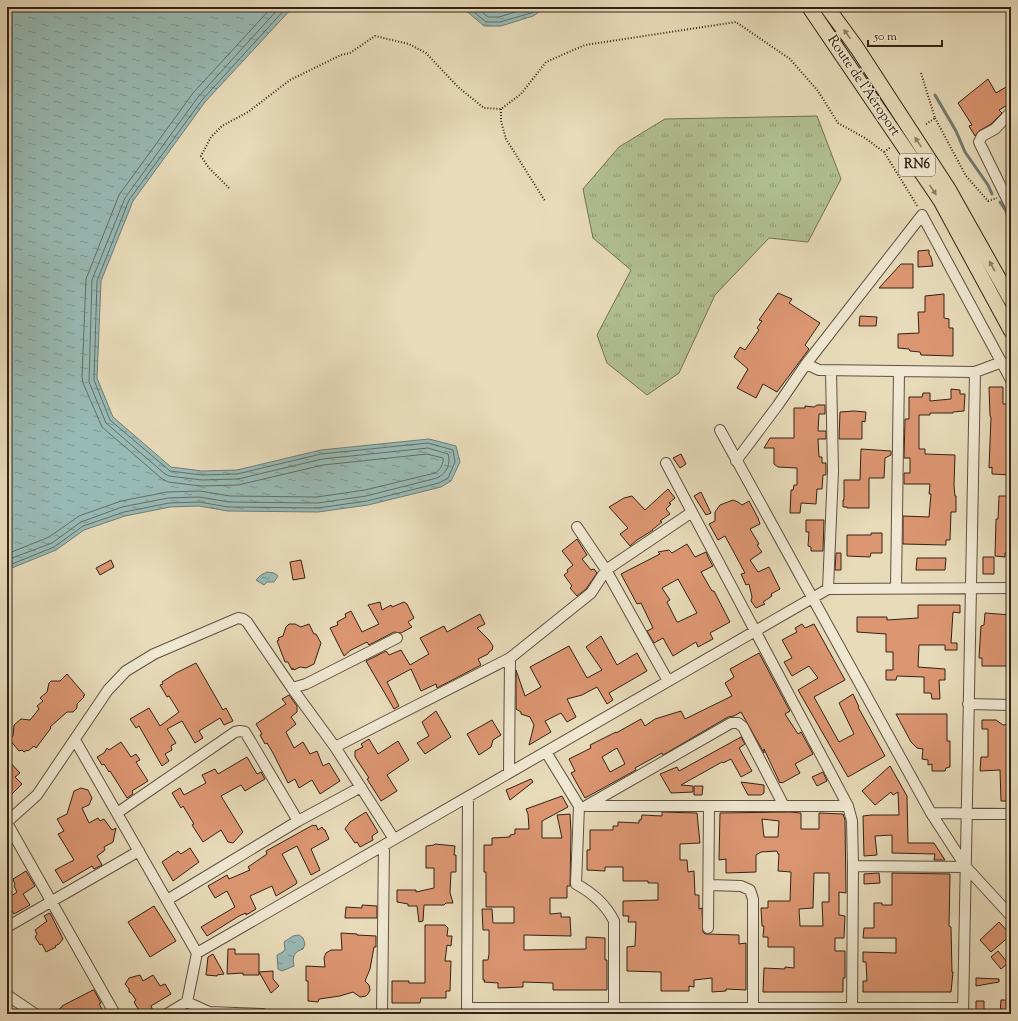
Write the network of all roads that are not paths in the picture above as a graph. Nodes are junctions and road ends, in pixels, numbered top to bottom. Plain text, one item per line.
1 (809, 7) edge
2 (827, 7) edge
3 (1011, 112) edge
4 (1011, 206) edge
5 (1011, 300) edge
6 (1011, 331) edge
7 (1002, 362) junction
8 (806, 364) junction
9 (830, 371) junction
10 (900, 372) junction
11 (974, 372) junction
12 (1011, 380) edge
13 (720, 430) dead end
14 (736, 461) junction
15 (666, 463) dead end
16 (692, 512) junction
17 (578, 527) dead end
18 (606, 570) junction
19 (896, 588) junction
20 (971, 588) junction
21 (1011, 588) edge
22 (828, 589) junction
23 (812, 598) junction
24 (755, 631) junction
25 (397, 638) dead end
26 (510, 658) junction
27 (668, 682) junction
28 (292, 688) junction
29 (968, 704) junction
30 (1011, 705) edge
31 (75, 740) junction
32 (335, 747) junction
33 (546, 752) junction
34 (509, 773) junction
35 (361, 787) junction
36 (468, 797) junction
37 (583, 806) junction
38 (709, 806) junction
39 (784, 806) junction
40 (848, 806) junction
41 (117, 813) junction
42 (930, 813) junction
43 (966, 813) junction
44 (1011, 814) edge
45 (298, 821) junction
46 (7, 822) edge
47 (394, 839) junction
48 (384, 845) junction
49 (139, 851) junction
50 (853, 866) junction
51 (966, 866) junction
52 (708, 885) junction
53 (166, 900) junction
54 (52, 902) junction
55 (1011, 916) edge
56 (7, 927) edge
57 (708, 928) dead end
58 (197, 953) junction
59 (7, 995) edge
60 (187, 1002) junction
61 (467, 1011) edge
62 (614, 1011) edge
63 (753, 1011) edge
64 (852, 1011) edge
65 (963, 1011) edge
66 (35, 1014) edge
67 (115, 1014) edge
68 (167, 1014) edge
69 (263, 1014) edge
70 (382, 1014) edge

1 -> 6 highway, Route de l'Aéroport / RN6
5 -> 2 highway, Route de l'Aéroport / RN6
3 - 4 street
7 - 8 street
7 - 11 street
7 - 12 street
8 - 9 street
8 - 14 street
9 - 10 street
9 - 22 street
10 - 11 street
10 - 19 street
11 - 20 street
13 - 14 street
14 - 23 street
15 - 16 street
16 - 18 street
16 - 24 street
17 - 18 street
18 - 26 street
18 - 27 street
19 - 20 street
19 - 22 street
20 - 21 street
20 - 29 street
22 - 23 street
23 - 24 street
23 - 42 street
24 - 27 street
24 - 40 street
25 - 28 street
26 - 32 street
26 - 34 street
27 - 33 street
28 - 31 street
28 - 32 street
29 - 30 street
29 - 43 street
31 - 41 street
31 - 46 street
32 - 35 street
33 - 34 street
33 - 37 street
34 - 36 street
35 - 45 street
35 - 47 street
36 - 47 street
36 - 61 street
37 - 38 street
37 - 39 street
37 - 62 street
38 - 39 street
38 - 52 street
39 - 40 street
40 - 50 street
41 - 45 street
41 - 49 street
42 - 43 street
42 - 51 street
43 - 44 street
43 - 51 street
45 - 53 street
46 - 54 street
47 - 48 street
48 - 58 street
48 - 70 street
49 - 53 street
49 - 54 street
50 - 51 street
50 - 64 street
51 - 55 street
51 - 65 street
52 - 57 street
52 - 63 street
53 - 58 street
54 - 56 street
54 - 67 street
58 - 60 street
59 - 66 street
60 - 68 street
60 - 69 street
61 - 62 street
62 - 63 street
63 - 64 street
64 - 65 street

